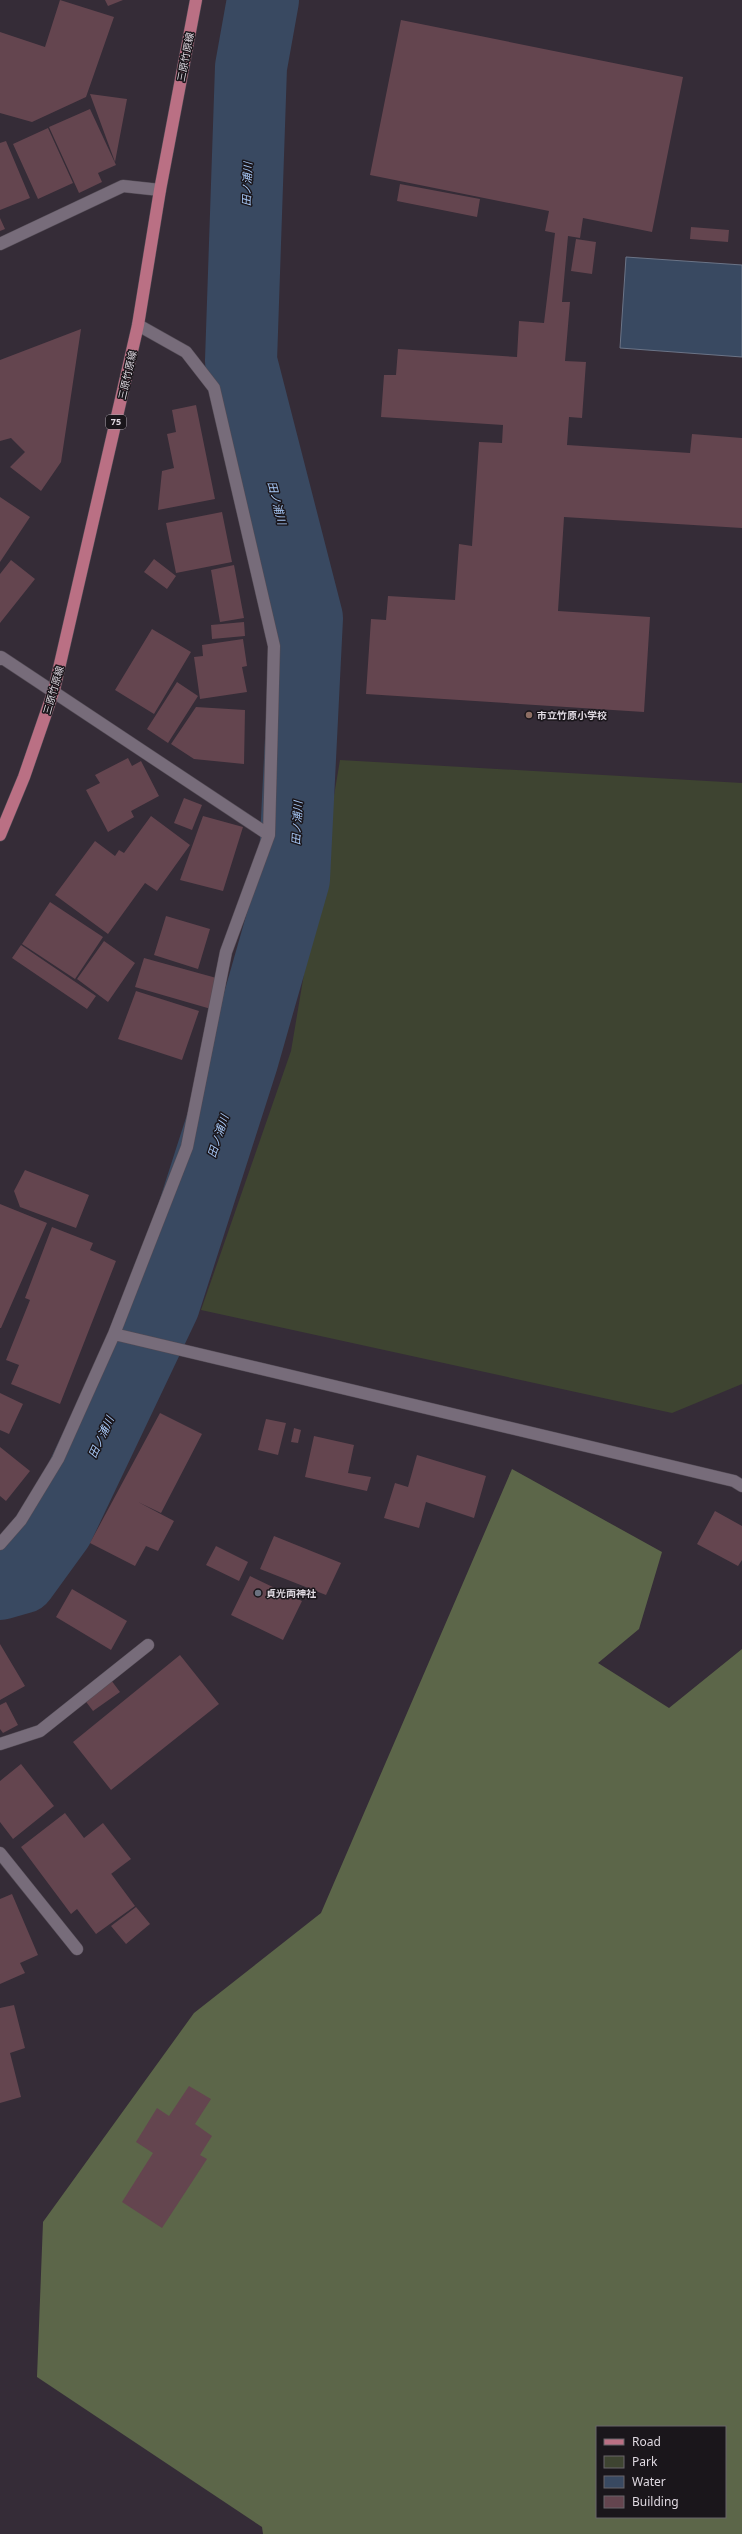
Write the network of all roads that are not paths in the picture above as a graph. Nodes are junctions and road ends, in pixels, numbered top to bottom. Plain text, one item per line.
1 (196, 0) edge
2 (160, 190) junction
3 (0, 244) edge
4 (138, 325) junction
5 (0, 658) edge
6 (54, 690) junction
7 (0, 835) edge
8 (269, 835) junction
9 (114, 1334) junction
10 (742, 1486) edge
11 (0, 1544) edge
12 (148, 1645) dead end
13 (0, 1744) edge
14 (0, 1852) edge
15 (77, 1949) dead end

1 - 2 main road, 三原竹原線 / 75
2 - 3 street
2 - 4 main road, 三原竹原線 / 75
4 - 6 main road, 三原竹原線 / 75
4 - 8 street
5 - 6 street
6 - 7 main road, 三原竹原線 / 75
6 - 8 street
8 - 9 street
9 - 10 street
9 - 11 street
12 - 13 street
14 - 15 street

